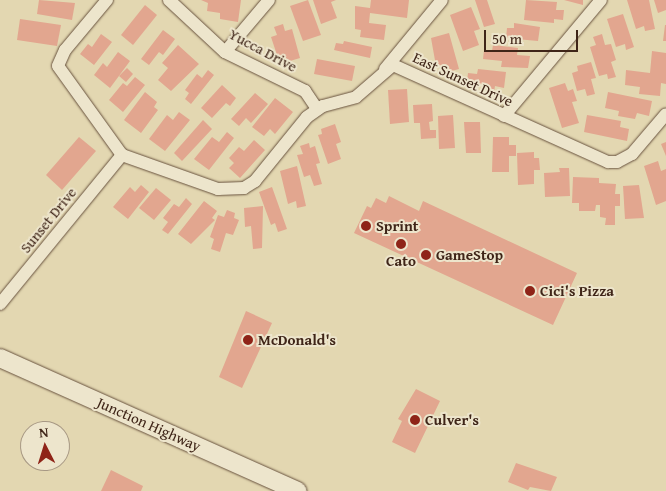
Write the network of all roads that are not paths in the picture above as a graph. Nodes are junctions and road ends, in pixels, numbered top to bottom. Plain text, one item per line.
1 (106, 0) edge
2 (169, 0) edge
3 (269, 0) edge
4 (442, 0) edge
5 (601, 0) edge
6 (225, 52) junction
7 (381, 73) junction
8 (317, 110) junction
9 (666, 114) edge
10 (504, 116) junction
11 (122, 156) junction
12 (0, 304) edge
13 (0, 358) edge
14 (298, 491) edge

1 - 11 street
2 - 6 street, Yucca Drive
3 - 6 street
4 - 7 street
5 - 10 street
6 - 8 street, Yucca Drive
7 - 8 street
7 - 10 street, East Sunset Drive
8 - 11 street
9 - 10 street, East Sunset Drive
11 - 12 street, Sunset Drive
13 - 14 main road, Junction Highway

